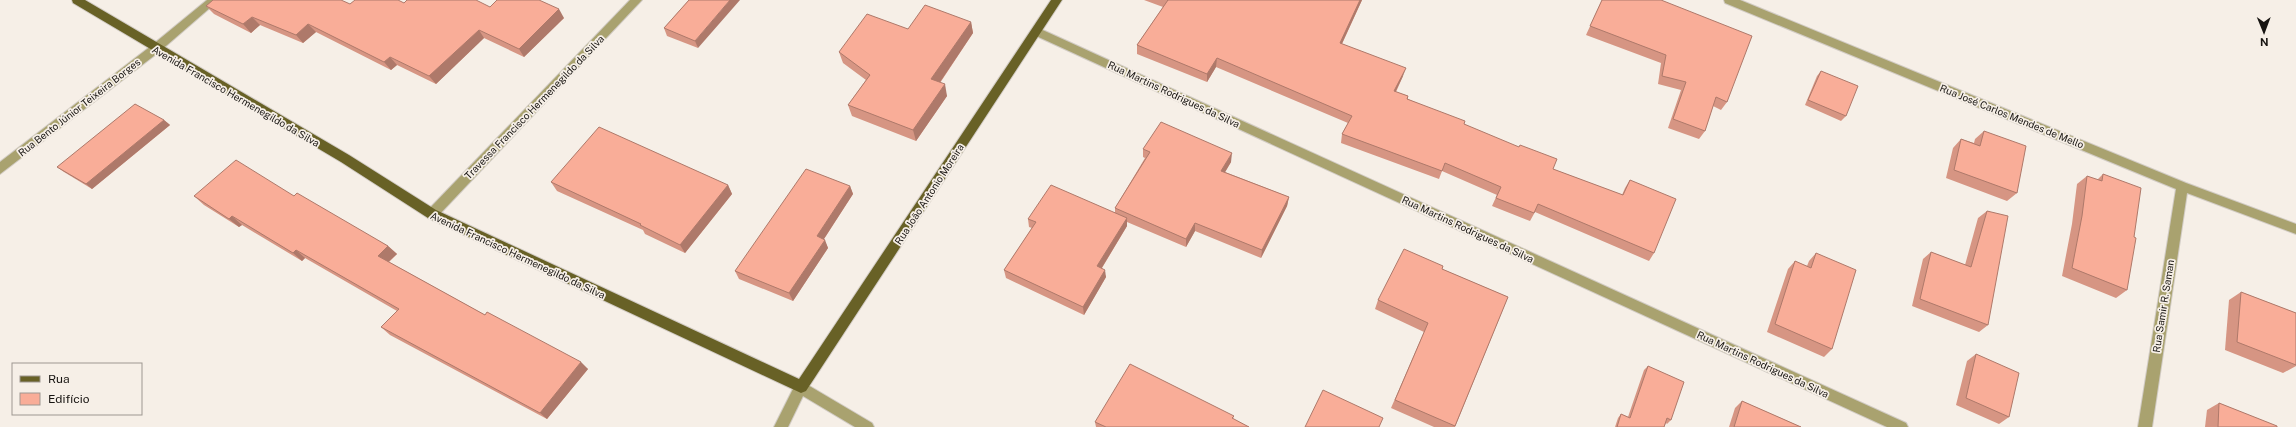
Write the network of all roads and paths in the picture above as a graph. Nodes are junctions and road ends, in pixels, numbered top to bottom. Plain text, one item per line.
1 (77, 0) edge
2 (214, 0) edge
3 (637, 0) edge
4 (1057, 0) edge
5 (1729, 0) edge
6 (1036, 31) junction
7 (155, 49) junction
8 (0, 169) edge
9 (2182, 186) junction
10 (432, 214) junction
11 (2296, 229) edge
12 (801, 387) junction
13 (781, 427) edge
14 (867, 427) edge
15 (1901, 427) edge
16 (2145, 427) edge

1 - 7 main road, Avenida Francisco Hermenegildo da Silva
2 - 7 street, Rua Bento Júnior Teixeira Borges
3 - 10 street, Travessa Francisco Hermenegildo da Silva
4 - 6 main road, Rua João Antonio Moreira
5 - 9 street, Rua José Carlos Mendes de Mello
6 - 12 main road, Rua João Antonio Moreira
6 - 15 street, Rua Martins Rodrigues da Silva
7 - 8 street, Rua Bento Júnior Teixeira Borges
7 - 10 main road, Avenida Francisco Hermenegildo da Silva
9 - 11 street, Rua José Carlos Mendes de Mello
9 - 16 street, Rua Samir R. Saman
10 - 12 main road, Avenida Francisco Hermenegildo da Silva
12 - 13 street
12 - 14 street, Avenida Francisco Hermenegildo da Silva

